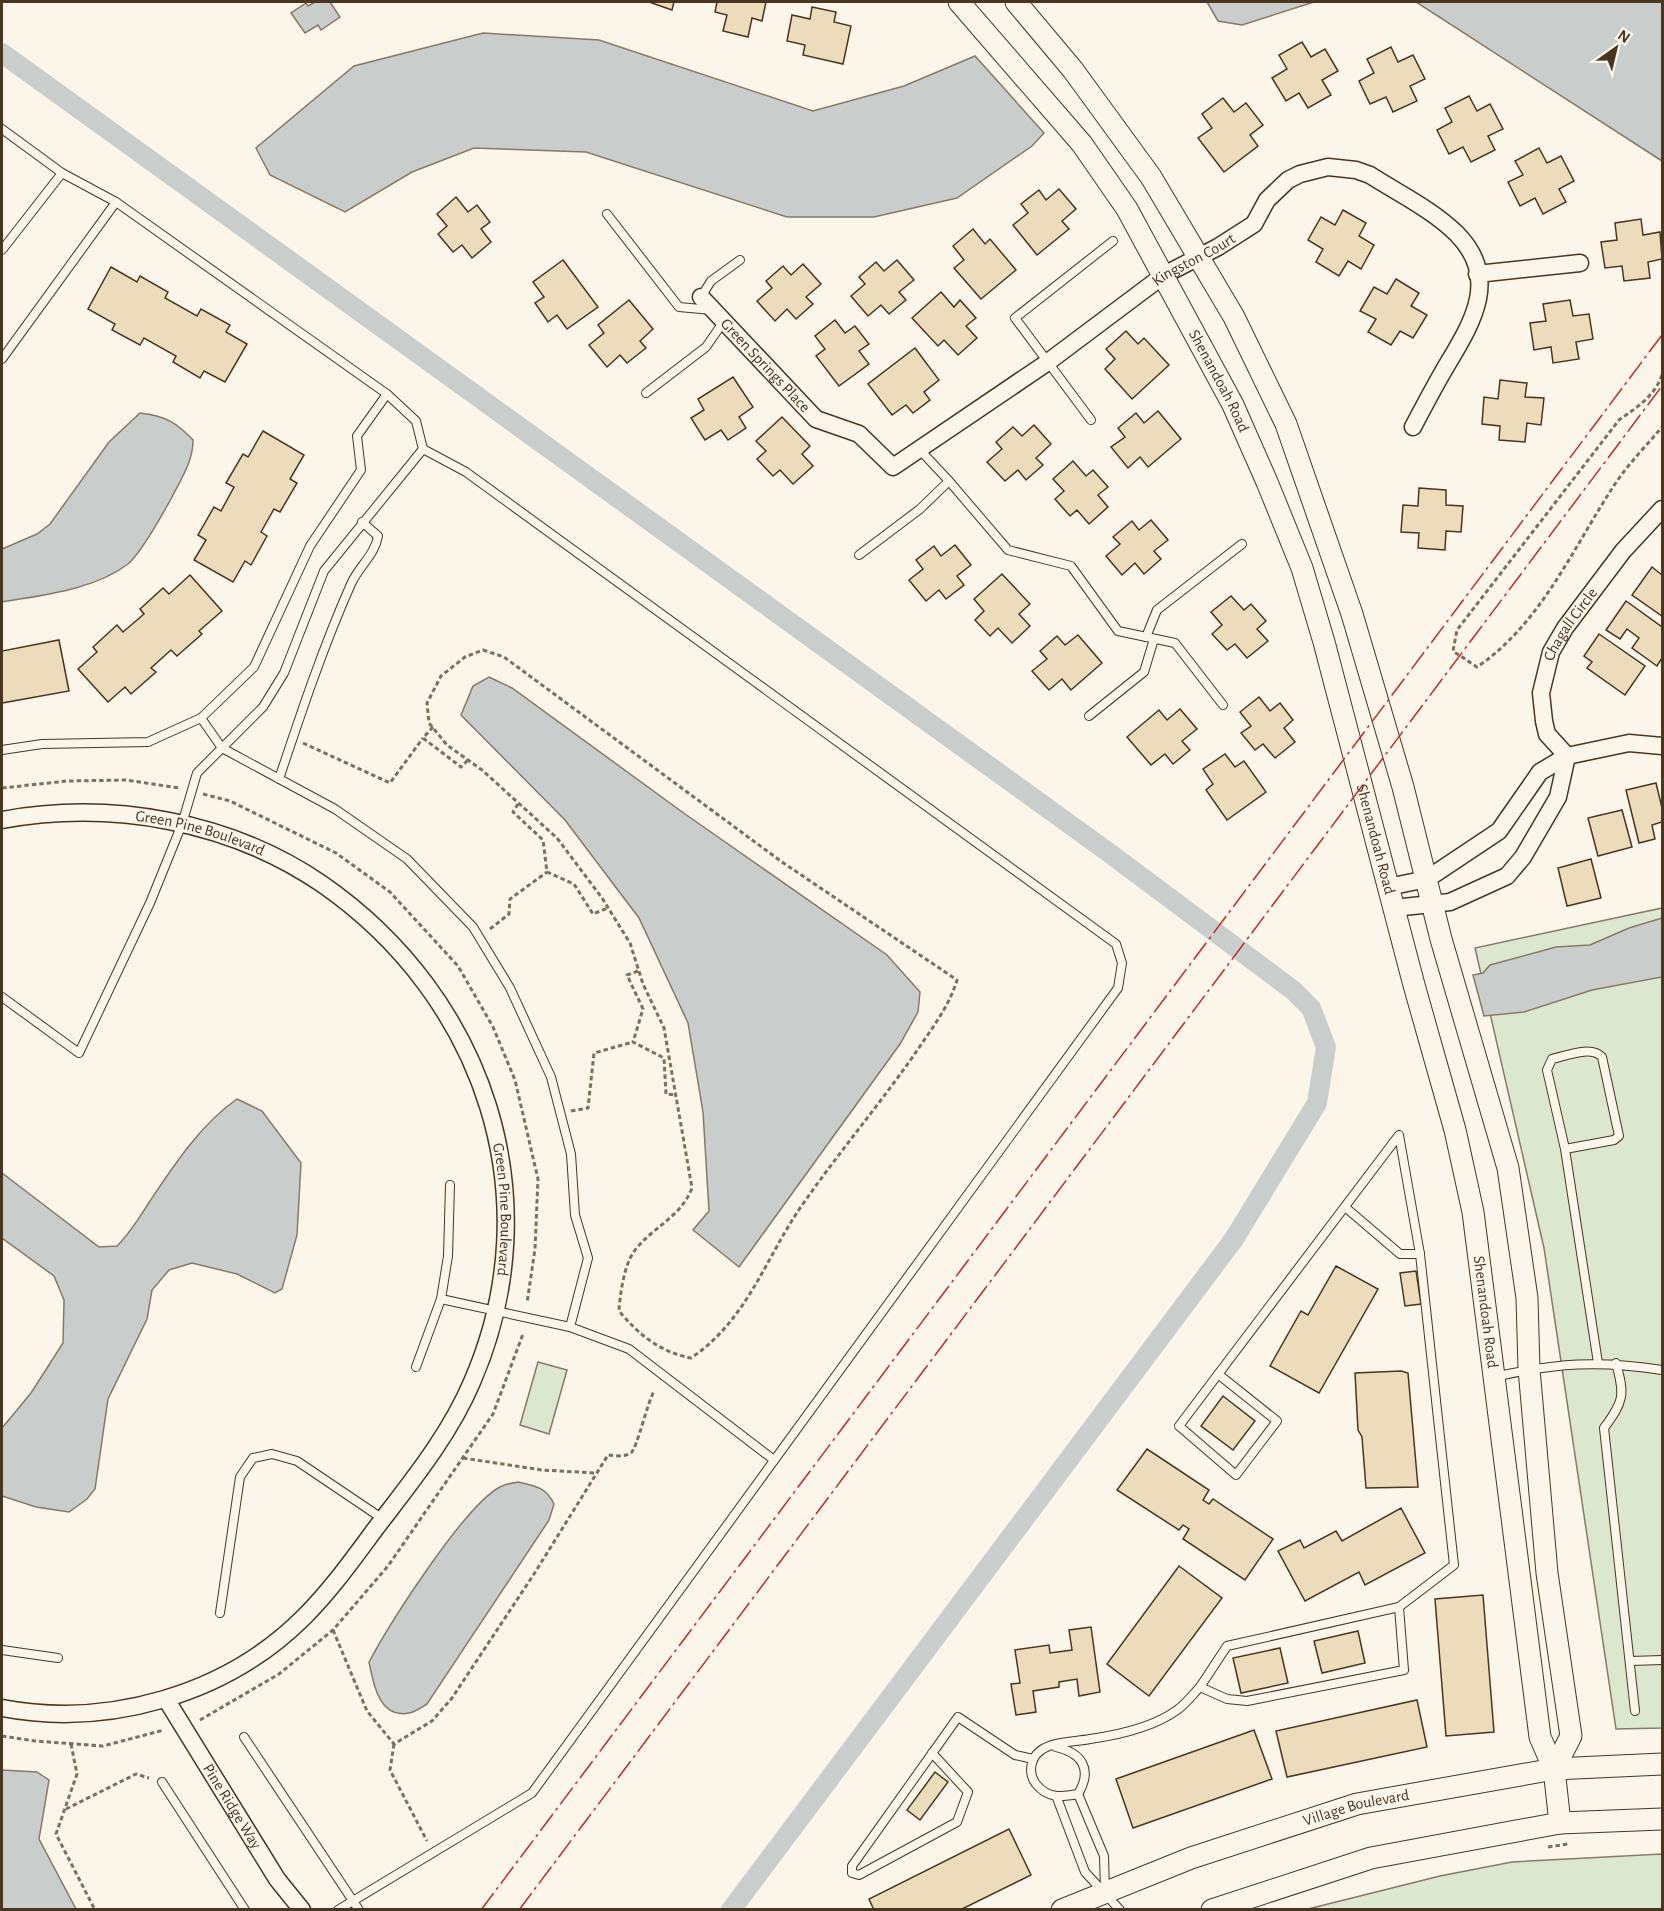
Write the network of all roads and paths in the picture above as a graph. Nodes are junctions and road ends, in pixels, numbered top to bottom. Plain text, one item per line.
1 (959, 2) edge
2 (1016, 2) edge
3 (2, 129) edge
4 (62, 173) junction
5 (116, 202) junction
6 (607, 214) dead end
7 (1113, 241) dead end
8 (2, 250) edge
9 (1200, 257) junction
10 (740, 260) dead end
11 (1580, 263) dead end
12 (1478, 274) junction
13 (1164, 275) junction
14 (702, 297) joint
15 (719, 316) junction
16 (2, 359) edge
17 (1048, 363) junction
18 (1662, 375) edge
19 (646, 393) dead end
20 (387, 394) junction
21 (1091, 420) dead end
22 (1413, 426) dead end
23 (1662, 427) edge
24 (423, 449) junction
25 (920, 449) junction
26 (893, 467) joint
27 (949, 481) junction
28 (1662, 510) edge
29 (362, 522) junction
30 (1242, 544) dead end
31 (859, 555) dead end
32 (1150, 638) junction
33 (1224, 705) dead end
34 (1089, 716) dead end
35 (201, 718) junction
36 (433, 727) junction
37 (423, 738) junction
38 (293, 739) junction
39 (1662, 746) edge
40 (222, 748) junction
41 (2, 750) edge
42 (1567, 756) junction
43 (468, 760) junction
44 (279, 779) junction
45 (2, 788) edge
46 (179, 788) dead end
47 (518, 804) junction
48 (2, 820) edge
49 (182, 824) junction
50 (547, 872) junction
51 (1427, 879) junction
52 (1388, 887) junction
53 (1432, 905) junction
54 (608, 908) junction
55 (1394, 908) junction
56 (479, 937) junction
57 (639, 971) junction
58 (2, 997) edge
59 (633, 1042) junction
60 (677, 1095) junction
61 (560, 1113) junction
62 (1565, 1149) junction
63 (450, 1185) dead end
64 (1345, 1207) junction
65 (1420, 1254) junction
66 (441, 1299) junction
67 (495, 1310) junction
68 (570, 1327) junction
69 (1598, 1363) junction
70 (1616, 1363) junction
71 (416, 1367) dead end
72 (1529, 1369) junction
73 (1662, 1370) edge
74 (1218, 1374) junction
75 (1492, 1377) junction
76 (654, 1390) dead end
77 (463, 1458) dead end
78 (774, 1460) junction
79 (595, 1473) junction
80 (383, 1519) junction
81 (1399, 1607) junction
82 (220, 1613) dead end
83 (333, 1630) dead end
84 (2, 1650) edge
85 (58, 1659) dead end
86 (1662, 1660) edge
87 (1631, 1661) junction
88 (1200, 1687) junction
89 (166, 1699) junction
90 (2, 1708) edge
91 (1635, 1711) dead end
92 (164, 1730) dead end
93 (2, 1736) edge
94 (244, 1737) dead end
95 (71, 1744) junction
96 (394, 1744) junction
97 (1050, 1746) junction
98 (932, 1753) junction
99 (1033, 1759) junction
100 (1662, 1764) edge
101 (1554, 1768) junction
102 (162, 1782) joint
103 (1078, 1794) junction
104 (1058, 1798) junction
105 (64, 1810) junction
106 (1662, 1819) edge
107 (1560, 1824) junction
108 (1569, 1844) dead end
109 (1547, 1847) dead end
110 (433, 1852) junction
111 (1105, 1891) junction
112 (352, 1901) junction
113 (95, 1910) edge
114 (244, 1910) edge
115 (302, 1910) edge
116 (338, 1910) edge
117 (359, 1910) edge
118 (1062, 1910) edge
119 (1120, 1910) edge
120 (1212, 1910) edge

1 - 13 street, Shenandoah Road
2 - 9 street
3 - 4 lane
4 - 5 lane
4 - 8 lane
5 - 16 lane
5 - 20 lane
6 - 15 lane
7 - 17 lane
9 - 12 street, Kingston Court
9 - 13 street, Kingston Court
9 - 51 street
10 - 14 lane
11 - 12 street
12 - 22 street, Kingston Court
13 - 17 street, Kingston Court
13 - 52 street, Shenandoah Road
14 - 15 street, Green Springs Place
15 - 19 lane
15 - 26 street, Green Springs Place
17 - 21 lane
17 - 25 street, Kingston Court
18 - 23 path
20 - 24 lane
20 - 35 lane
24 - 29 lane
24 - 78 lane
25 - 26 street, Kingston Court
25 - 27 lane
27 - 31 lane
27 - 32 lane
28 - 42 street, Chagall Circle
29 - 38 lane
29 - 40 lane
30 - 32 lane
32 - 33 lane
32 - 34 lane
35 - 40 lane
35 - 41 lane
36 - 37 path
36 - 43 path
36 - 60 path
37 - 38 path
37 - 43 path
38 - 44 lane
39 - 42 street
40 - 44 lane
40 - 49 lane
42 - 51 street
42 - 53 street
43 - 47 path
44 - 56 lane
45 - 46 path
47 - 50 path
47 - 54 path
48 - 49 street, Green Pine Boulevard
49 - 58 lane
49 - 67 street, Green Pine Boulevard
50 - 54 path
50 - 56 path
51 - 52 street
51 - 53 street
52 - 55 street, Shenandoah Road
53 - 55 street
53 - 72 street
54 - 57 path
55 - 75 street, Shenandoah Road
56 - 61 lane
57 - 59 path
57 - 60 path
59 - 60 path
59 - 61 path
61 - 68 lane
62 - 62 lane
62 - 69 lane
63 - 66 lane
64 - 65 lane
64 - 65 lane
64 - 74 lane
65 - 81 lane
66 - 67 lane
66 - 71 lane
67 - 68 lane
67 - 80 street, Green Pine Boulevard
68 - 78 lane
69 - 70 lane
69 - 72 lane
70 - 73 lane
70 - 87 lane
72 - 75 lane
72 - 101 street
74 - 74 lane
75 - 101 street, Shenandoah Road
76 - 79 path
77 - 79 path
78 - 110 lane
79 - 96 path
80 - 82 lane
80 - 89 street, Green Pine Boulevard
81 - 88 lane
81 - 88 lane
83 - 96 path
84 - 85 lane
86 - 87 lane
87 - 91 lane
88 - 97 lane
89 - 90 street, Green Pine Boulevard
89 - 115 street, Pine Ridge Way
92 - 95 path
93 - 95 path
94 - 112 lane
95 - 105 path
96 - 110 path
97 - 99 lane
97 - 103 lane
98 - 98 lane
98 - 99 lane
99 - 104 lane
100 - 101 street, Village Boulevard
101 - 107 street, Shenandoah Road
101 - 111 street, Village Boulevard
102 - 105 path
102 - 114 lane
103 - 104 lane
103 - 111 lane
104 - 111 lane
105 - 113 path
106 - 107 street
107 - 120 street
108 - 109 path
110 - 112 lane
111 - 118 street, Village Boulevard
111 - 119 lane
112 - 116 lane
112 - 117 lane

